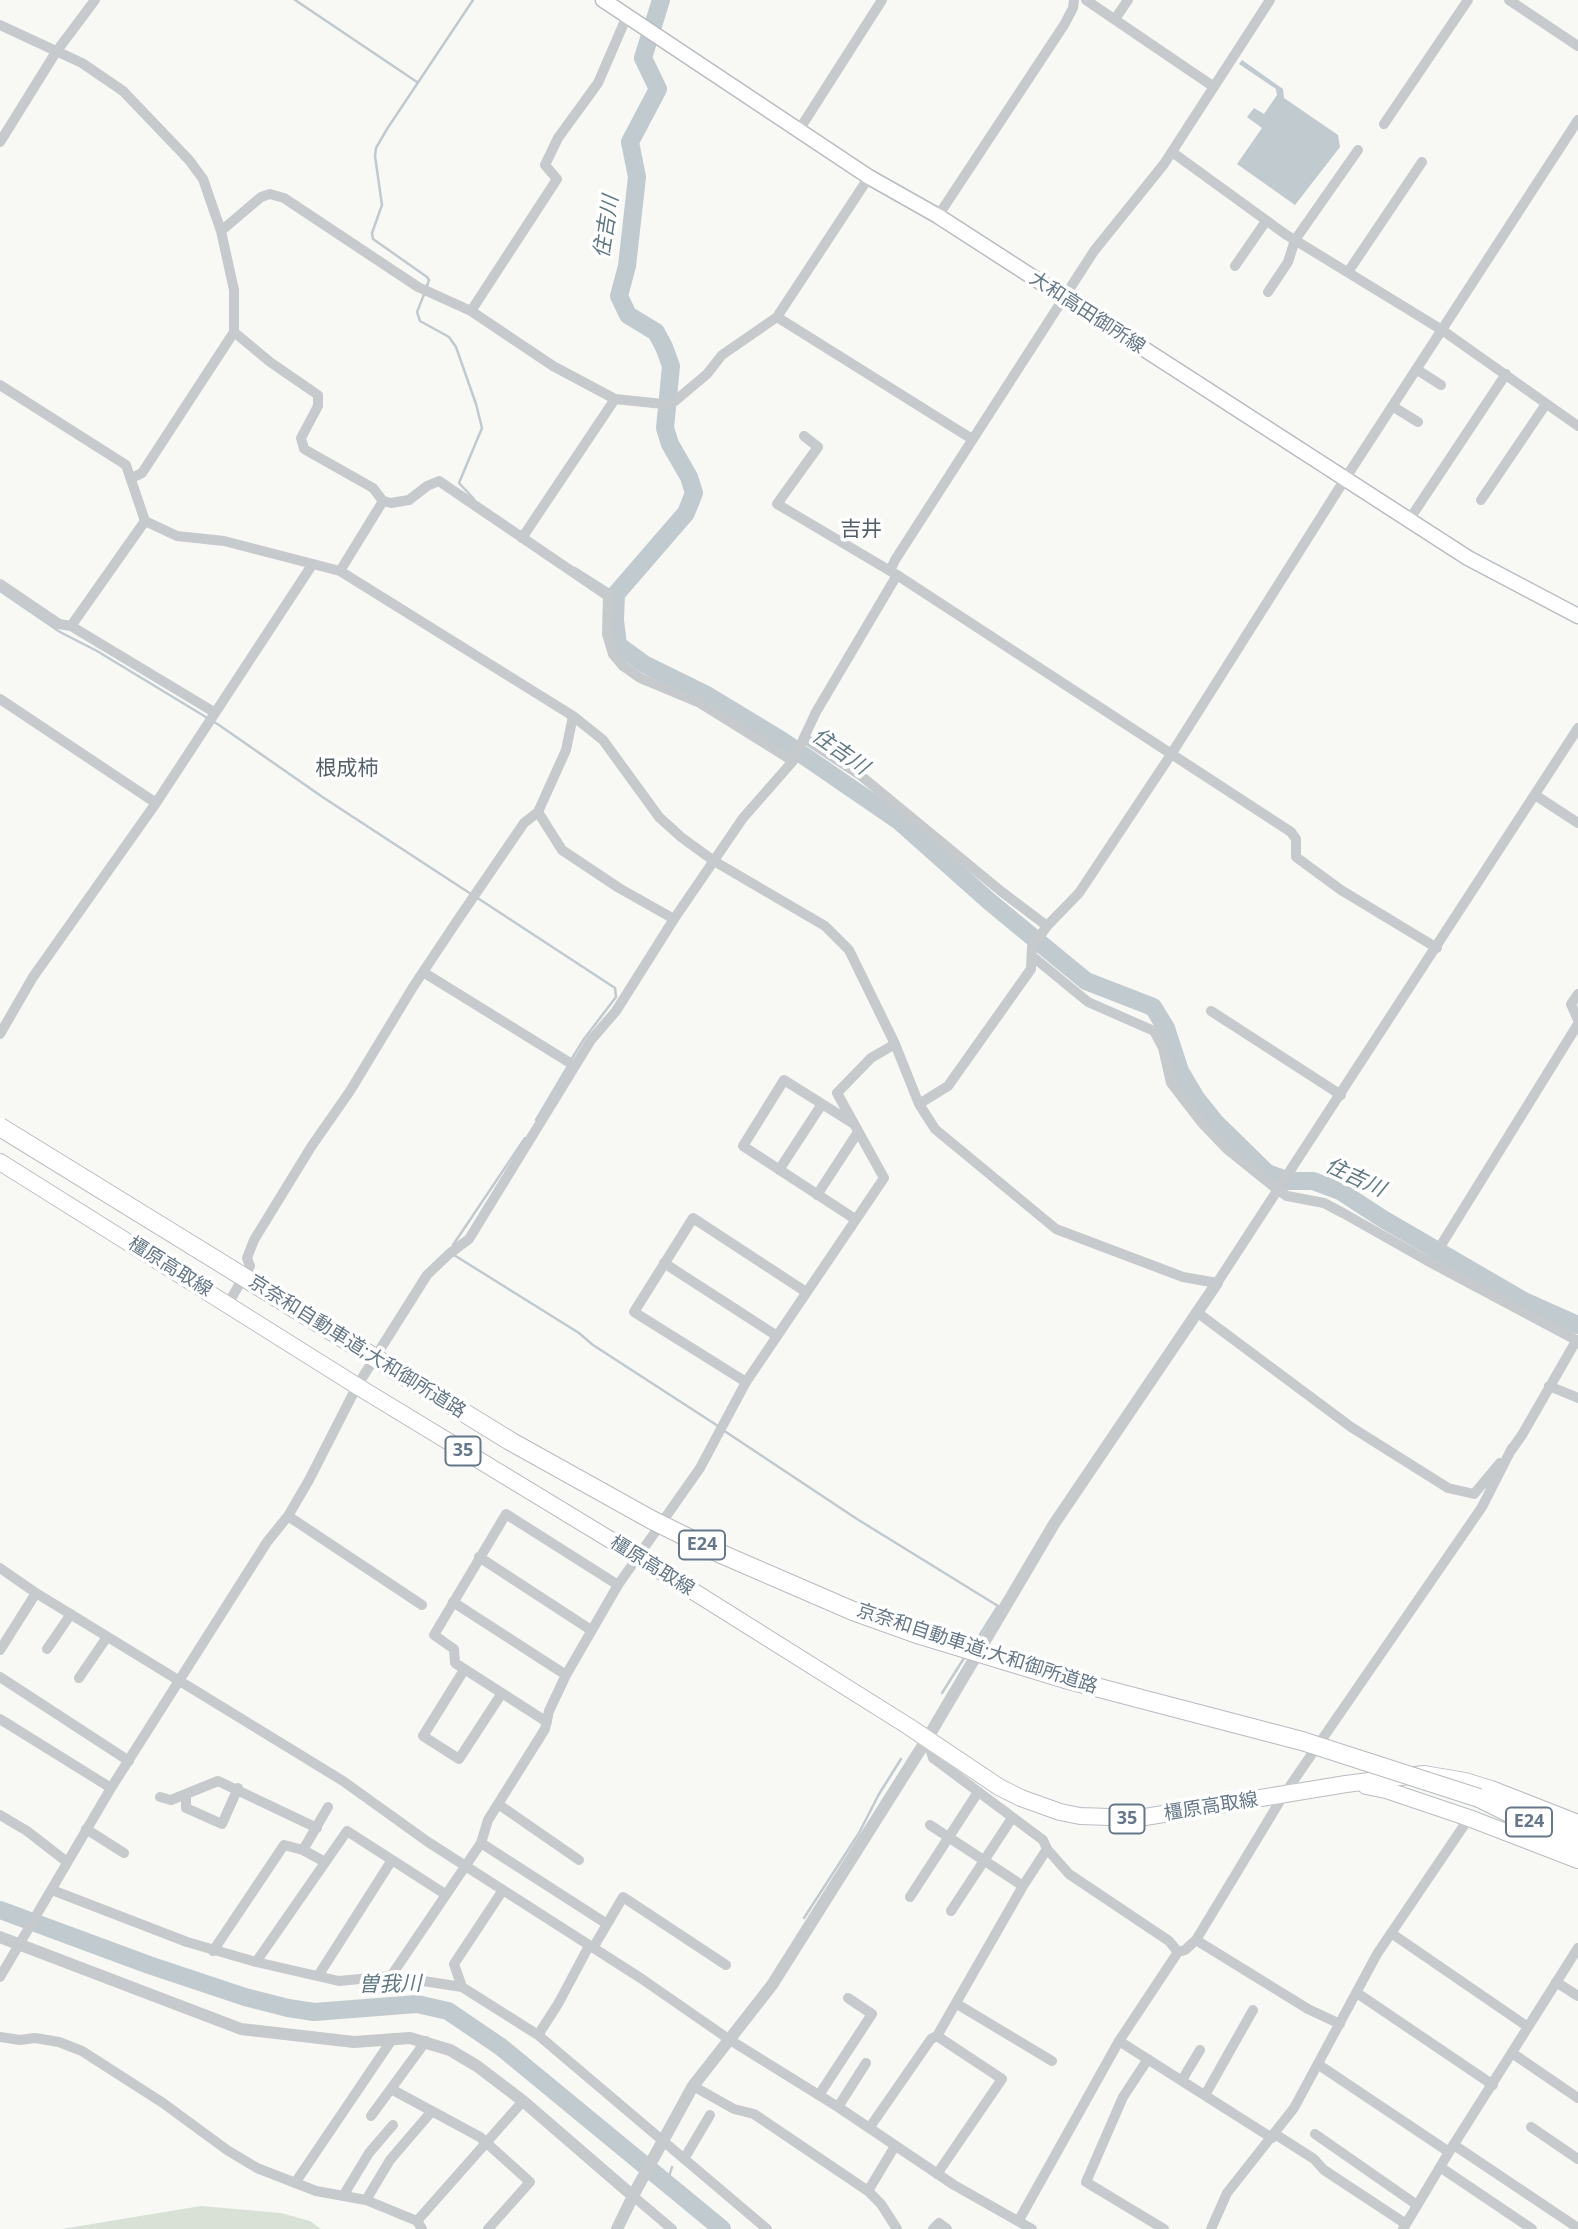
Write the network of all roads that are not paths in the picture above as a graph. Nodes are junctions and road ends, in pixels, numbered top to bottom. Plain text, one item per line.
1 (95, 0) edge
2 (603, 0) edge
3 (883, 0) edge
4 (1074, 0) edge
5 (1086, 0) edge
6 (1128, 0) edge
7 (1270, 0) edge
8 (1468, 0) edge
9 (1509, 0) edge
10 (627, 16) junction
11 (1115, 19) junction
12 (0, 25) edge
13 (1578, 46) edge
14 (55, 52) junction
15 (1214, 87) junction
16 (1578, 120) edge
17 (1384, 124) dead end
18 (799, 130) junction
19 (0, 142) edge
20 (1357, 150) dead end
21 (1172, 152) junction
22 (1422, 162) dead end
23 (869, 177) junction
24 (938, 216) junction
25 (1266, 221) junction
26 (221, 231) junction
27 (1295, 240) junction
28 (1235, 266) dead end
29 (1348, 272) junction
30 (1268, 292) dead end
31 (1063, 298) junction
32 (471, 311) junction
33 (776, 317) junction
34 (1442, 330) junction
35 (234, 332) junction
36 (1416, 369) junction
37 (1506, 374) junction
38 (0, 385) edge
39 (1441, 385) dead end
40 (615, 399) junction
41 (1546, 404) junction
42 (1392, 406) junction
43 (1418, 422) dead end
44 (1578, 426) edge
45 (804, 436) dead end
46 (972, 439) junction
47 (132, 478) junction
48 (1345, 479) junction
49 (1481, 500) dead end
50 (383, 501) junction
51 (145, 520) junction
52 (1409, 520) junction
53 (522, 538) junction
54 (312, 565) junction
55 (340, 571) junction
56 (893, 573) junction
57 (0, 584) edge
58 (1578, 615) edge
59 (71, 626) junction
60 (0, 699) edge
61 (573, 716) junction
62 (211, 717) junction
63 (1578, 727) edge
64 (804, 738) junction
65 (1172, 753) junction
66 (793, 761) junction
67 (1535, 795) junction
68 (156, 803) junction
69 (538, 812) junction
70 (1578, 823) edge
71 (714, 861) junction
72 (674, 919) junction
73 (1047, 926) junction
74 (1437, 948) junction
75 (1032, 956) junction
76 (424, 972) junction
77 (1578, 994) edge
78 (1211, 1011) dead end
79 (1578, 1022) edge
80 (0, 1034) edge
81 (895, 1044) junction
82 (571, 1064) junction
83 (1340, 1096) junction
84 (822, 1104) junction
85 (919, 1104) junction
86 (0, 1127) edge
87 (857, 1128) junction
88 (0, 1162) edge
89 (779, 1170) junction
90 (1278, 1189) junction
91 (817, 1195) junction
92 (855, 1219) junction
93 (1443, 1242) dead end
94 (664, 1263) junction
95 (1217, 1283) junction
96 (806, 1292) junction
97 (228, 1304) junction
98 (1198, 1313) junction
99 (776, 1336) junction
100 (1577, 1341) edge
101 (746, 1382) junction
102 (357, 1386) junction
103 (1549, 1386) junction
104 (1578, 1398) edge
105 (1512, 1448) junction
106 (288, 1516) junction
107 (637, 1556) junction
108 (479, 1558) junction
109 (0, 1568) edge
110 (618, 1585) junction
111 (36, 1593) junction
112 (453, 1602) junction
113 (422, 1605) dead end
114 (71, 1615) junction
115 (590, 1630) junction
116 (107, 1636) junction
117 (47, 1649) dead end
118 (0, 1650) edge
119 (464, 1670) junction
120 (566, 1675) junction
121 (0, 1677) edge
122 (79, 1678) dead end
123 (181, 1681) junction
124 (502, 1693) junction
125 (0, 1719) edge
126 (547, 1722) junction
127 (927, 1739) junction
128 (129, 1761) junction
129 (1346, 1784) junction
130 (110, 1788) junction
131 (238, 1788) junction
132 (978, 1792) junction
133 (186, 1795) junction
134 (1283, 1796) junction
135 (160, 1797) dead end
136 (1479, 1798) junction
137 (498, 1804) junction
138 (328, 1807) dead end
139 (0, 1815) edge
140 (1012, 1818) junction
141 (1469, 1818) junction
142 (1578, 1823) edge
143 (930, 1825) dead end
144 (317, 1828) junction
145 (86, 1829) junction
146 (1578, 1831) edge
147 (949, 1837) junction
148 (481, 1843) junction
149 (1578, 1847) edge
150 (1047, 1849) junction
151 (303, 1850) junction
152 (124, 1853) dead end
153 (392, 1860) junction
154 (579, 1860) dead end
155 (984, 1860) junction
156 (1578, 1860) edge
157 (67, 1862) junction
158 (325, 1863) junction
159 (465, 1864) junction
160 (1023, 1886) junction
161 (503, 1890) junction
162 (50, 1892) junction
163 (445, 1894) junction
164 (910, 1897) dead end
165 (951, 1911) dead end
166 (607, 1924) junction
167 (1391, 1933) junction
168 (0, 1937) edge
169 (1196, 1940) junction
170 (21, 1942) junction
171 (591, 1947) junction
172 (1578, 1948) edge
173 (213, 1951) junction
174 (1178, 1952) junction
175 (256, 1962) junction
176 (726, 1965) dead end
177 (318, 1976) junction
178 (391, 1976) junction
179 (0, 1977) edge
180 (1556, 1982) junction
181 (462, 1987) junction
182 (1357, 1993) junction
183 (1578, 1996) edge
184 (848, 1998) dead end
185 (957, 2004) junction
186 (1254, 2010) dead end
187 (1340, 2024) junction
188 (1528, 2028) junction
189 (538, 2035) junction
190 (937, 2036) junction
191 (0, 2037) edge
192 (393, 2038) junction
193 (730, 2040) junction
194 (426, 2041) junction
195 (1119, 2041) junction
196 (1200, 2050) dead end
197 (1512, 2053) junction
198 (1147, 2059) junction
199 (1052, 2061) dead end
200 (866, 2063) dead end
201 (1318, 2066) junction
202 (1182, 2080) junction
203 (1493, 2085) junction
204 (693, 2086) junction
205 (391, 2089) junction
206 (819, 2095) junction
207 (1205, 2095) junction
208 (1578, 2098) edge
209 (523, 2101) junction
210 (838, 2107) junction
211 (432, 2111) junction
212 (710, 2115) dead end
213 (372, 2116) dead end
214 (393, 2125) dead end
215 (870, 2127) junction
216 (1531, 2127) dead end
217 (1315, 2134) dead end
218 (1273, 2136) junction
219 (486, 2143) junction
220 (662, 2143) junction
221 (895, 2146) junction
222 (1451, 2148) junction
223 (684, 2159) junction
224 (1578, 2159) edge
225 (1440, 2167) junction
226 (937, 2174) junction
227 (295, 2183) junction
228 (867, 2191) junction
229 (634, 2193) junction
230 (343, 2196) junction
231 (366, 2200) junction
232 (1417, 2205) junction
233 (419, 2225) edge
234 (1025, 2226) edge
235 (1405, 2226) edge
236 (1578, 2228) edge
237 (488, 2229) edge
238 (617, 2229) edge
239 (672, 2229) edge
240 (767, 2229) edge
241 (897, 2229) edge
242 (933, 2229) edge
243 (947, 2229) edge
244 (1164, 2229) edge
245 (1211, 2229) edge
246 (1532, 2229) edge

1 - 14 street
2 - 10 main road, 大和高田御所線
3 - 18 street
4 - 24 street
5 - 11 street
6 - 11 street
7 - 15 street
8 - 17 street
9 - 13 street
10 - 18 main road, 大和高田御所線
10 - 32 street
11 - 15 street
12 - 14 street
14 - 19 street
14 - 26 street
15 - 21 street
16 - 34 street
18 - 23 main road, 大和高田御所線
20 - 27 street
21 - 25 street
21 - 31 street
22 - 29 street
23 - 24 main road, 大和高田御所線
23 - 33 street
24 - 31 main road, 大和高田御所線
25 - 27 street
25 - 28 street
26 - 32 street
26 - 35 street
27 - 29 street
27 - 30 street
29 - 34 street
31 - 46 street
31 - 48 main road, 大和高田御所線
32 - 40 street
33 - 40 street
33 - 46 street
34 - 36 street
34 - 37 street
35 - 47 street
35 - 50 street
36 - 39 street
36 - 42 street
37 - 41 street
37 - 52 street
38 - 47 street
40 - 53 street
41 - 44 street
41 - 49 street
42 - 43 street
42 - 48 street
45 - 56 street
46 - 56 street
47 - 51 street
48 - 52 main road, 大和高田御所線
48 - 65 street
50 - 53 street
50 - 55 street
51 - 54 street
51 - 59 street
52 - 58 main road, 大和高田御所線
53 - 66 street
54 - 55 street
54 - 62 street
55 - 61 street
56 - 64 street
56 - 65 street
57 - 59 street
59 - 62 street
60 - 68 street
61 - 69 street
61 - 71 street
62 - 68 street
63 - 67 street
64 - 66 street
64 - 73 street
65 - 73 street
65 - 74 street
66 - 71 street
67 - 70 street
67 - 74 street
68 - 80 street
69 - 72 street
69 - 76 street
71 - 72 street
71 - 81 street
72 - 82 street
73 - 75 street
74 - 83 street
75 - 85 street
75 - 90 street
76 - 82 street
76 - 97 street
77 - 79 street
78 - 83 street
79 - 93 street
81 - 85 street
81 - 87 street
82 - 102 street
83 - 90 street
84 - 87 street
84 - 89 street
84 - 89 street
85 - 95 street
86 - 136 highway, 京奈和自動車道;大和御所道路 / E24, bridge
87 - 91 street
87 - 92 street
88 - 97 main road, 橿原高取線 / 35
89 - 91 street
90 - 95 street
90 - 100 street
91 - 92 street
92 - 96 street
94 - 96 street
94 - 99 street
94 - 101 street
95 - 98 street
96 - 99 street
97 - 102 main road, 橿原高取線 / 35
98 - 105 street
98 - 127 street
99 - 101 street
100 - 103 street
101 - 107 street
102 - 106 street
102 - 107 main road, 橿原高取線 / 35
103 - 104 street
103 - 105 street
105 - 134 street
106 - 113 street
106 - 123 street
107 - 110 street
107 - 127 main road, 橿原高取線 / 35
108 - 110 street
108 - 112 street
108 - 115 street
109 - 111 street
110 - 115 street
111 - 114 street
111 - 118 street
112 - 119 street
112 - 120 street
114 - 116 street
114 - 117 street
115 - 120 street
116 - 122 street
116 - 123 street
119 - 124 street
119 - 124 street
120 - 126 street
121 - 128 street
123 - 128 street
123 - 159 street
124 - 126 street
125 - 130 street
126 - 137 street
127 - 132 street
127 - 134 main road, 橿原高取線 / 35
127 - 193 street
128 - 130 street
129 - 134 main road, 橿原高取線 / 35
129 - 141 main road, 橿原高取線 / 35
129 - 142 main road, 橿原高取線 / 35
130 - 145 street
131 - 133 street
131 - 133 street
131 - 144 street
132 - 140 street
132 - 147 street
133 - 135 street
134 - 169 street
136 - 146 highway, E24
136 - 149 highway, E24
137 - 148 street
137 - 154 street
138 - 144 street
139 - 157 street
140 - 150 street
140 - 155 street
141 - 156 main road, 橿原高取線 / 35
141 - 167 street
143 - 147 street
144 - 151 street
145 - 152 street
145 - 157 street
147 - 155 street
147 - 164 street
148 - 159 street
148 - 166 street
150 - 160 street
150 - 174 street
151 - 158 street
151 - 173 street
153 - 158 street
153 - 163 street
153 - 177 street
155 - 160 street
155 - 165 street
157 - 162 street
158 - 175 street
159 - 161 street
159 - 163 street
160 - 185 street
161 - 171 street
161 - 181 street
162 - 170 street
162 - 173 street
163 - 178 street
166 - 171 street
166 - 176 street
167 - 182 street
167 - 188 street
168 - 170 street
169 - 174 street
169 - 187 street
170 - 179 street
170 - 192 street
171 - 189 street
171 - 193 street
172 - 180 street
173 - 175 street
174 - 195 street
175 - 177 street
177 - 178 street
178 - 181 street
180 - 183 street
180 - 188 street
181 - 189 street
182 - 187 street
182 - 203 street
184 - 206 street
185 - 190 street
185 - 199 street
186 - 207 street
187 - 201 street
188 - 197 street
189 - 220 street
190 - 215 street
190 - 226 street
191 - 227 street
192 - 194 street
192 - 227 street
193 - 204 street
193 - 206 street
194 - 205 street
194 - 209 street
195 - 198 street
195 - 234 street
196 - 202 street
197 - 203 street
197 - 208 street
198 - 202 street
198 - 244 street
200 - 210 street
201 - 218 street
201 - 222 street
202 - 207 street
203 - 222 street
204 - 220 street
204 - 228 street
205 - 211 street
205 - 213 street
206 - 210 street
207 - 218 street
209 - 219 street
209 - 229 street
210 - 215 street
211 - 219 street
211 - 231 street
212 - 223 street
214 - 230 street
215 - 221 street
216 - 224 street
217 - 232 street
218 - 235 street
218 - 245 street
219 - 233 street
219 - 237 street
220 - 223 street
220 - 229 street
221 - 226 street
221 - 228 street
222 - 225 street
222 - 236 street
223 - 240 street
225 - 232 street
225 - 246 street
226 - 234 street
227 - 230 street
228 - 241 street
229 - 238 street
229 - 239 street
230 - 231 street
231 - 233 street
232 - 235 street
242 - 243 street

